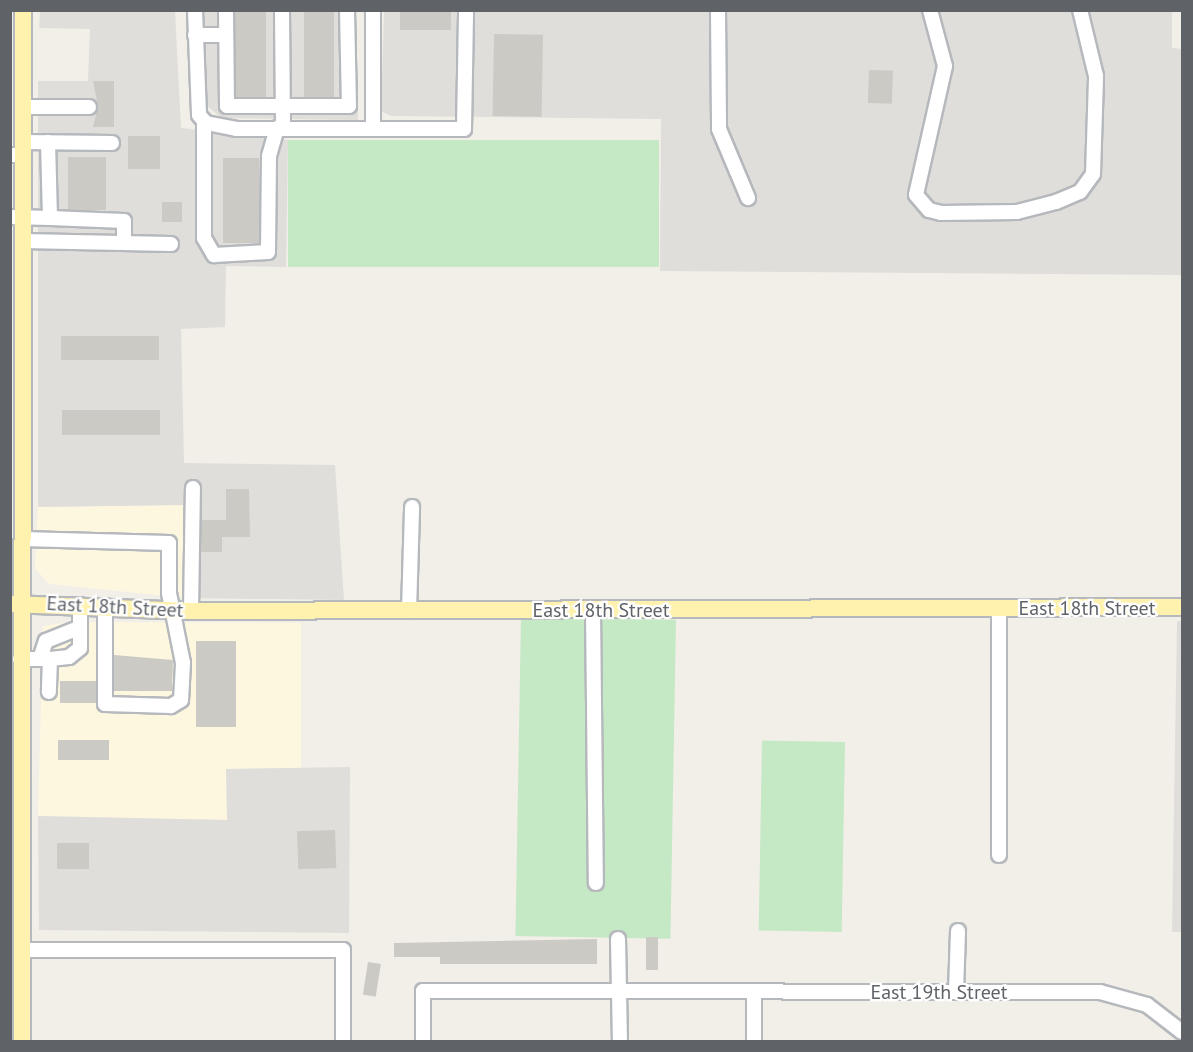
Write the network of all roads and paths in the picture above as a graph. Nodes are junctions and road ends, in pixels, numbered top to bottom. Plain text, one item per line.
1 (23, 10) edge
2 (195, 10) edge
3 (226, 10) edge
4 (282, 10) edge
5 (347, 10) edge
6 (373, 10) edge
7 (466, 10) edge
8 (718, 10) edge
9 (930, 10) edge
10 (1080, 10) edge
11 (195, 35) junction
12 (226, 35) junction
13 (348, 40) junction
14 (373, 41) junction
15 (283, 106) junction
16 (90, 107) dead end
17 (19, 114) edge
18 (204, 121) junction
19 (280, 128) junction
20 (373, 128) junction
21 (48, 142) junction
22 (112, 143) dead end
23 (19, 151) edge
24 (748, 198) dead end
25 (17, 218) edge
26 (50, 218) junction
27 (23, 242) junction
28 (124, 243) junction
29 (171, 244) dead end
30 (16, 325) edge
31 (16, 432) edge
32 (16, 449) edge
33 (193, 488) dead end
34 (412, 507) dead end
35 (16, 510) edge
36 (22, 539) junction
37 (15, 603) edge
38 (80, 605) junction
39 (105, 606) junction
40 (1182, 607) edge
41 (999, 608) junction
42 (409, 610) junction
43 (593, 610) junction
44 (174, 611) junction
45 (191, 611) junction
46 (79, 628) junction
47 (45, 659) junction
48 (17, 666) edge
49 (49, 692) dead end
50 (999, 855) dead end
51 (596, 883) dead end
52 (958, 931) dead end
53 (618, 939) dead end
54 (21, 950) junction
55 (619, 992) junction
56 (754, 992) junction
57 (956, 992) junction
58 (1182, 1032) edge
59 (22, 1041) edge
60 (343, 1041) edge
61 (423, 1041) edge
62 (620, 1041) edge
63 (754, 1041) edge

1 - 17 main road
2 - 11 street
3 - 12 street
4 - 15 street
5 - 13 street
6 - 14 street
7 - 20 street
8 - 24 street
9 - 10 street
11 - 12 street
11 - 18 street
12 - 15 street
13 - 14 street
13 - 15 street
14 - 20 street
15 - 19 street
16 - 17 street
17 - 23 main road
18 - 19 street
18 - 19 street
19 - 20 street
21 - 22 street
21 - 23 street
21 - 26 street
23 - 25 main road
25 - 26 street
25 - 27 main road
26 - 28 street
27 - 28 street
27 - 30 main road
28 - 29 street
30 - 31 main road
31 - 32 main road
32 - 35 main road
33 - 45 street
34 - 42 street
35 - 36 main road
36 - 37 main road
36 - 44 street
37 - 38 main road, East 18th Street
37 - 48 main road
38 - 39 main road, East 18th Street
38 - 46 street
39 - 44 main road, East 18th Street
39 - 44 street
40 - 41 main road, East 18th Street
41 - 43 main road, East 18th Street
41 - 50 street
42 - 43 main road, East 18th Street
42 - 45 main road, East 18th Street
43 - 51 street
44 - 45 main road, East 18th Street
46 - 47 street
46 - 47 street
47 - 48 street
47 - 49 street
48 - 54 main road
52 - 57 street
53 - 55 street
54 - 59 main road
54 - 60 street
55 - 56 street, East 19th Street
55 - 61 street, East 19th Street
55 - 62 street
56 - 57 street, East 19th Street
56 - 63 street
57 - 58 street, East 19th Street

